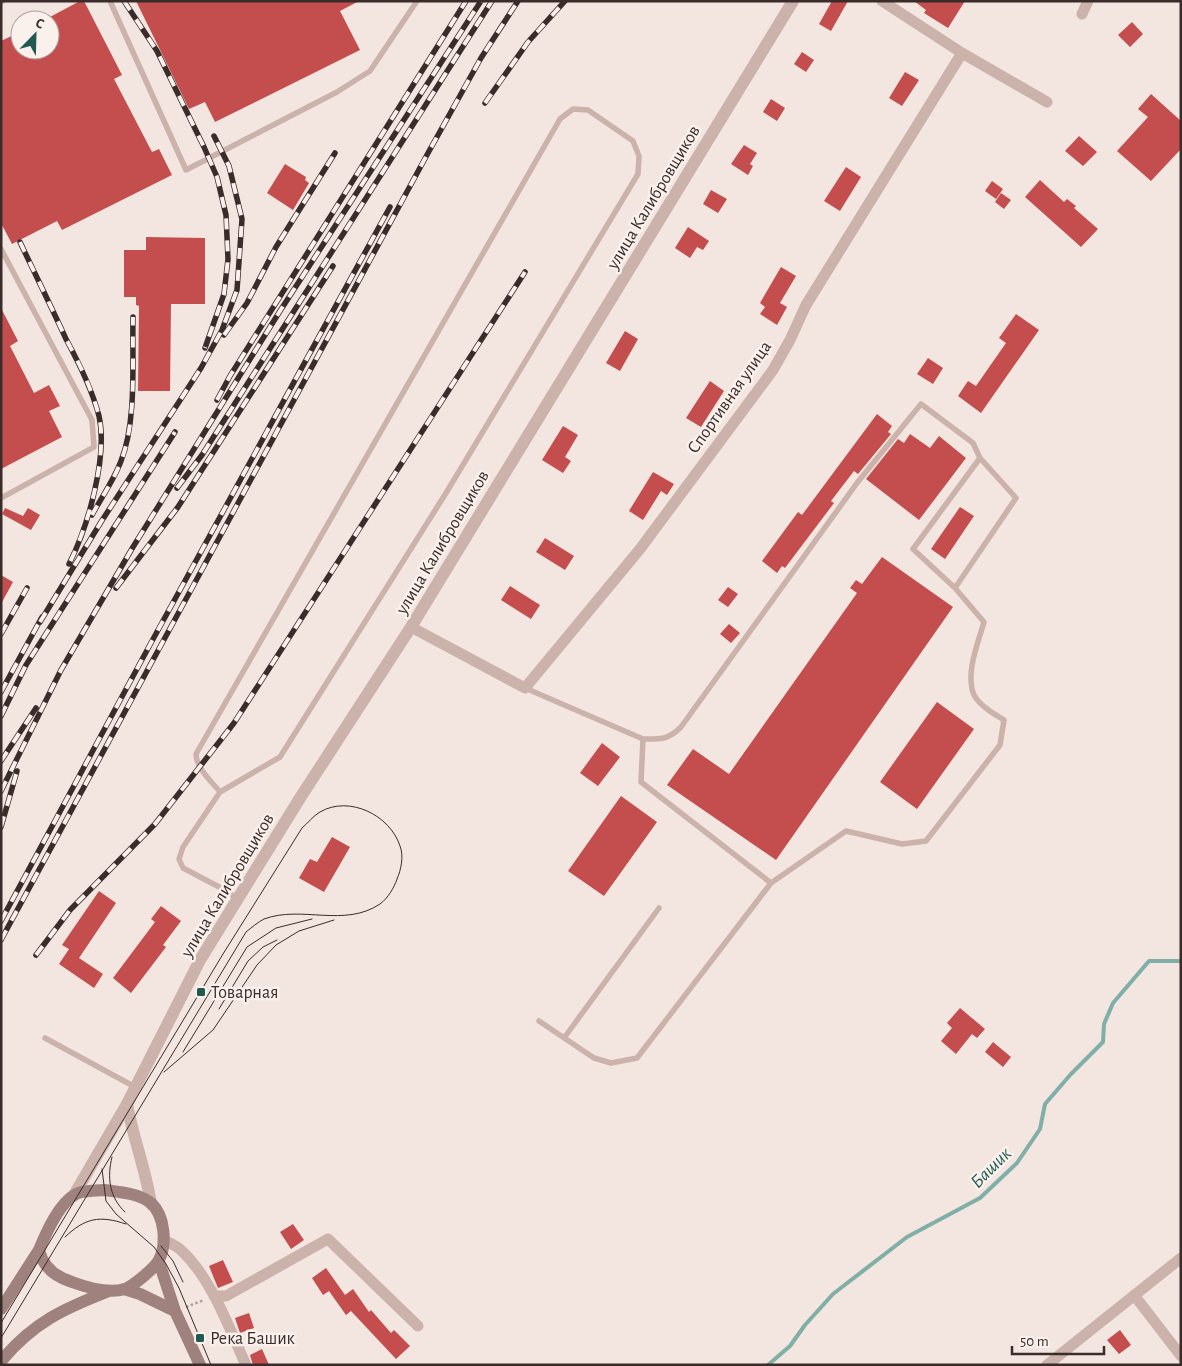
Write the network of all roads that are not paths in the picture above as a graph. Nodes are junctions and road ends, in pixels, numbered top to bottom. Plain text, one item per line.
1 (110, 1) edge
2 (417, 1) edge
3 (793, 1) edge
4 (882, 1) edge
5 (1088, 1) edge
6 (1082, 14) dead end
7 (962, 53) junction
8 (1047, 102) dead end
9 (1, 248) edge
10 (980, 458) junction
11 (1, 498) edge
12 (955, 588) junction
13 (411, 627) junction
14 (524, 688) junction
15 (643, 739) junction
16 (220, 792) junction
17 (771, 883) junction
18 (238, 899) junction
19 (659, 908) dead end
20 (539, 1021) dead end
21 (45, 1038) dead end
22 (564, 1038) junction
23 (135, 1088) junction
24 (126, 1104) junction
25 (74, 1195) junction
26 (151, 1204) junction
27 (163, 1240) junction
28 (39, 1250) junction
29 (1181, 1258) edge
30 (159, 1262) junction
31 (124, 1289) junction
32 (110, 1291) junction
33 (1134, 1295) junction
34 (214, 1296) junction
35 (1, 1309) edge
36 (176, 1311) junction
37 (418, 1326) dead end
38 (1181, 1356) edge
39 (1, 1360) edge
40 (200, 1365) edge
41 (246, 1365) edge
42 (1047, 1365) edge

1 - 2 lane
3 - 13 street, улица Калибровщиков
4 - 7 street
5 - 6 street
7 - 8 street
7 - 14 street, Спортивная улица
9 - 11 lane
10 - 12 lane
10 - 12 lane
10 - 15 lane
12 - 17 lane
13 - 14 street
13 - 18 street, улица Калибровщиков
14 - 15 lane
15 - 17 lane
16 - 16 lane
16 - 18 lane
17 - 22 lane
18 - 23 street, улица Калибровщиков
19 - 22 lane
20 - 22 lane
21 - 23 lane
23 - 24 street, улица Калибровщиков
24 - 25 street, улица Калибровщиков
24 - 26 street
25 - 26 main road
25 - 28 main road
26 - 27 main road
27 - 30 main road
27 - 34 street
28 - 32 main road
28 - 35 main road
29 - 33 street
30 - 31 main road
30 - 36 main road
31 - 32 main road
31 - 36 main road
32 - 39 main road
33 - 38 street
33 - 42 street
34 - 37 street
34 - 41 street
36 - 40 main road

